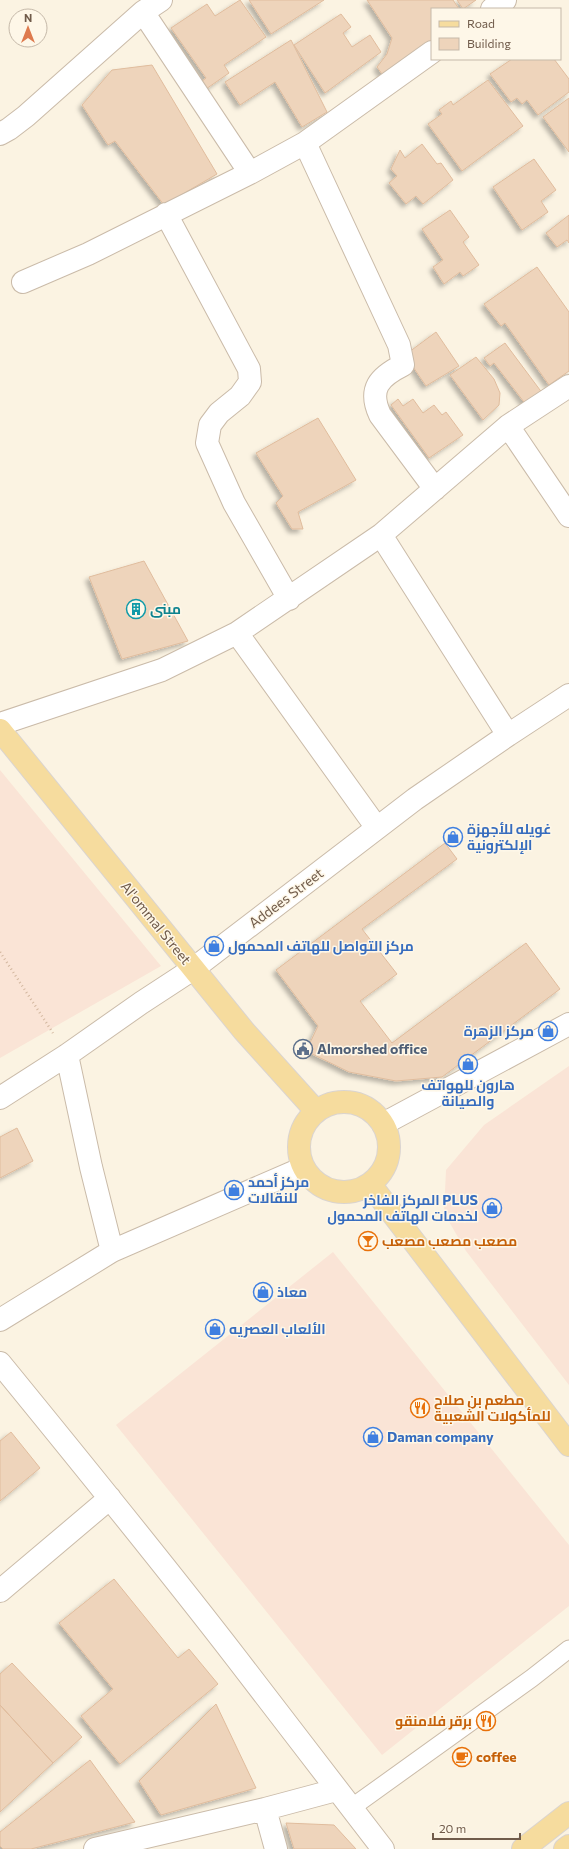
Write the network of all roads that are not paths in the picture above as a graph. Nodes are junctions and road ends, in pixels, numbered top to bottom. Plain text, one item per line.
1 (161, 0) edge
2 (505, 0) edge
3 (493, 8) edge
4 (143, 12) junction
5 (431, 53) edge
6 (0, 134) edge
7 (305, 143) junction
8 (250, 173) junction
9 (166, 214) junction
10 (23, 282) dead end
11 (569, 386) edge
12 (508, 426) junction
13 (435, 489) junction
14 (569, 516) edge
15 (381, 535) junction
16 (289, 599) junction
17 (237, 633) junction
18 (569, 694) edge
19 (0, 724) edge
20 (0, 730) edge
21 (508, 735) junction
22 (377, 828) junction
23 (193, 969) junction
24 (569, 1024) edge
25 (67, 1055) junction
26 (0, 1098) edge
27 (316, 1111) junction
28 (383, 1124) junction
29 (303, 1168) junction
30 (370, 1184) junction
31 (112, 1251) junction
32 (0, 1320) edge
33 (0, 1363) edge
34 (569, 1445) edge
35 (110, 1498) junction
36 (0, 1591) edge
37 (569, 1649) edge
38 (336, 1790) junction
39 (351, 1808) junction
40 (266, 1809) junction
41 (569, 1813) edge
42 (569, 1846) edge
43 (95, 1849) edge
44 (276, 1849) edge
45 (383, 1849) edge
46 (523, 1849) edge
47 (565, 1849) edge

1 - 4 street
2 - 3 street
4 - 6 street
4 - 8 street
5 - 7 street
7 - 8 street
7 - 13 street
8 - 9 street
9 - 10 street
9 - 16 street
11 - 12 street
12 - 13 street
12 - 14 street
13 - 15 street
15 - 16 street
15 - 21 street
16 - 17 street
17 - 19 street
17 - 22 street
18 - 21 street, Addees Street
20 - 23 main road, Al'ommal Street
21 - 22 street, Addees Street
22 - 23 street, Addees Street
23 - 25 street, Addees Street
23 - 27 main road, Al'ommal Street
24 - 28 street
25 - 26 street, Addees Street
25 - 31 street
27 - 28 main road
27 - 29 main road
28 - 30 main road
29 - 30 main road
29 - 31 street
30 - 34 main road
31 - 32 street
33 - 35 street
35 - 36 street
35 - 38 street
37 - 39 lane
38 - 39 street
38 - 40 street
39 - 45 street
40 - 43 street
40 - 44 street
41 - 46 main road
42 - 47 main road

